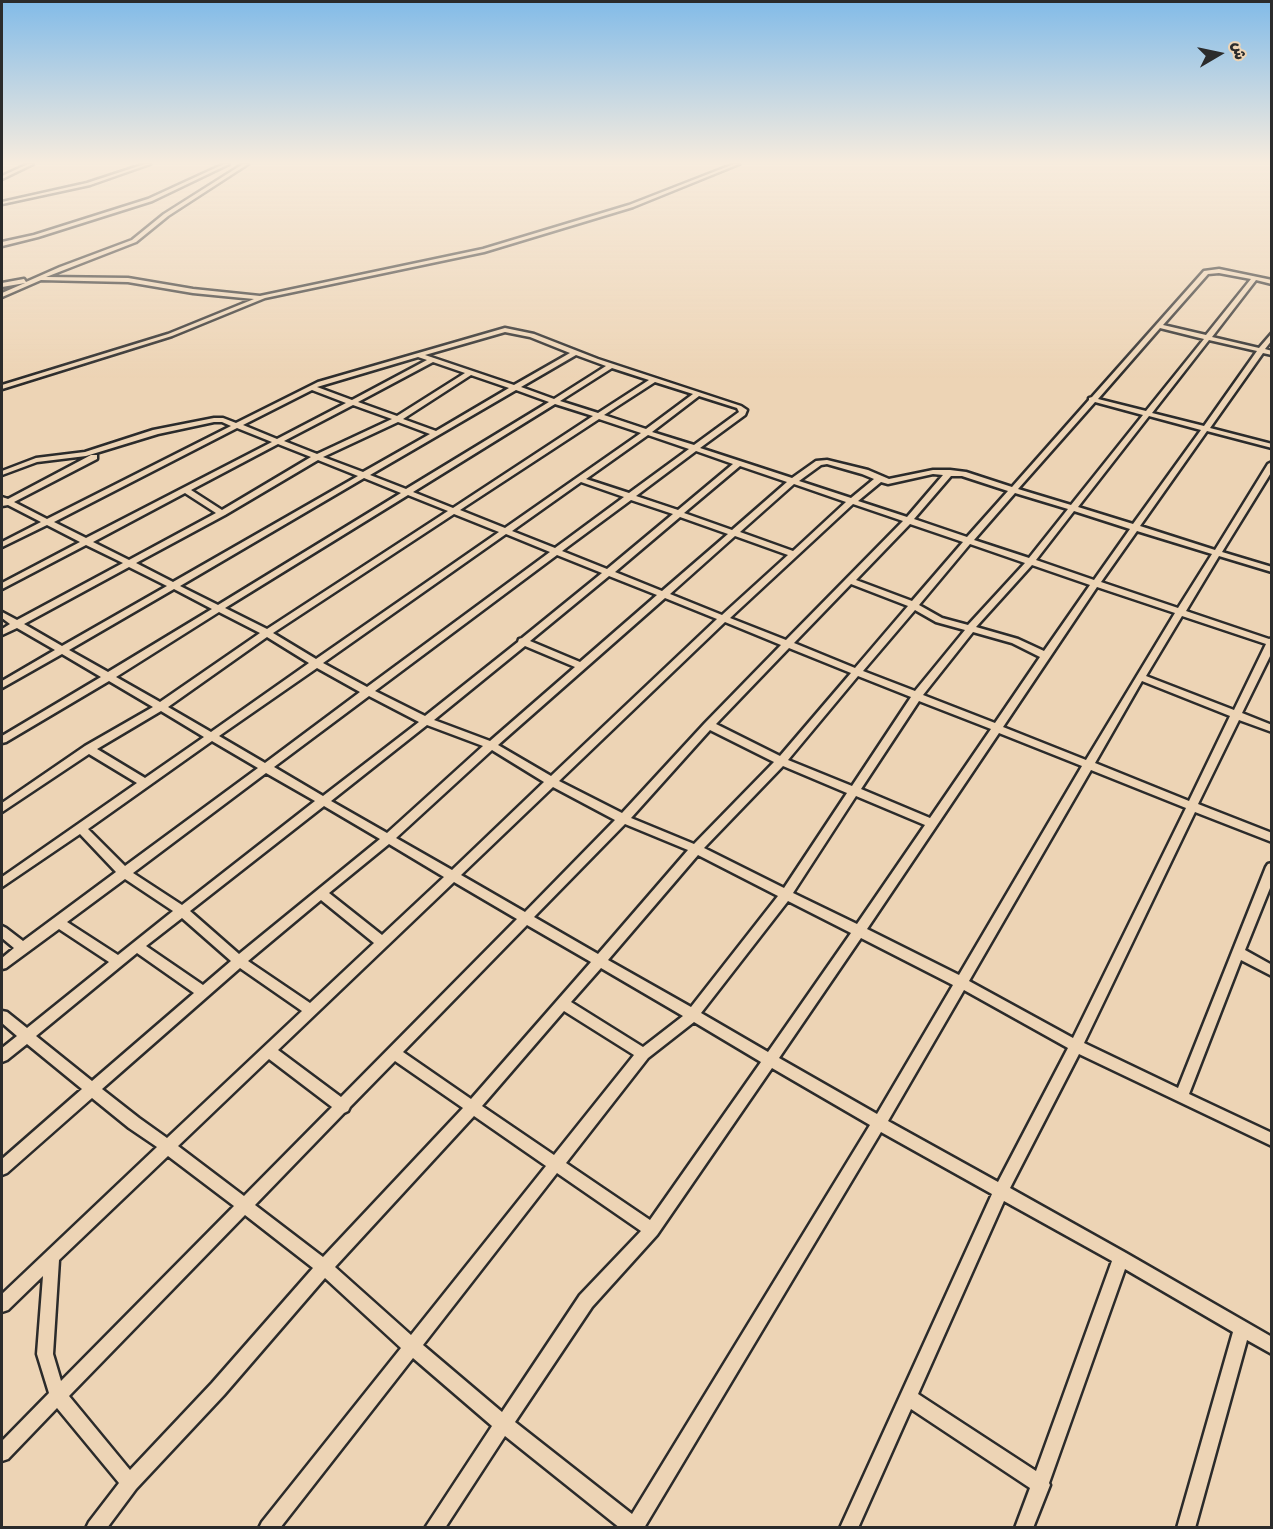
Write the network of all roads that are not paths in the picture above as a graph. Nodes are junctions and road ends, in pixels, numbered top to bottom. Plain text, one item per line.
1 (38, 235) edge
2 (141, 235) edge
3 (533, 235) edge
4 (2, 244) edge
5 (1255, 278) junction
6 (38, 279) junction
7 (1272, 282) edge
8 (2, 285) edge
9 (2, 295) edge
10 (263, 297) junction
11 (1159, 326) junction
12 (1272, 335) edge
13 (1208, 338) junction
14 (1261, 350) junction
15 (1272, 352) edge
16 (575, 353) junction
17 (418, 355) junction
18 (431, 361) junction
19 (613, 365) junction
20 (470, 373) junction
21 (655, 379) junction
22 (2, 387) edge
23 (311, 387) junction
24 (513, 388) junction
25 (698, 393) junction
26 (1091, 399) junction
27 (554, 402) junction
28 (350, 403) junction
29 (1147, 414) junction
30 (596, 416) junction
31 (396, 420) junction
32 (235, 425) junction
33 (1203, 429) junction
34 (435, 433) junction
35 (646, 433) junction
36 (277, 441) junction
37 (1272, 447) edge
38 (693, 449) junction
39 (107, 450) junction
40 (317, 457) junction
41 (738, 464) junction
42 (1272, 464) edge
43 (950, 472) junction
44 (2, 473) edge
45 (362, 475) junction
46 (580, 479) junction
47 (879, 479) junction
48 (792, 482) junction
49 (1014, 489) junction
50 (186, 490) junction
51 (407, 494) junction
52 (630, 497) junction
53 (4, 502) edge
54 (851, 502) junction
55 (1073, 507) junction
56 (453, 510) junction
57 (222, 513) junction
58 (677, 515) junction
59 (49, 521) junction
60 (908, 521) junction
61 (1136, 527) junction
62 (505, 531) junction
63 (734, 534) junction
64 (968, 541) junction
65 (88, 542) junction
66 (2, 545) edge
67 (558, 552) junction
68 (794, 554) junction
69 (1216, 554) junction
70 (129, 562) junction
71 (1030, 562) junction
72 (1272, 570) edge
73 (609, 572) junction
74 (851, 581) junction
75 (1095, 584) junction
76 (173, 585) junction
77 (2, 586) edge
78 (664, 594) junction
79 (912, 605) junction
80 (219, 608) junction
81 (1179, 612) junction
82 (2, 615) edge
83 (724, 618) junction
84 (17, 624) junction
85 (971, 628) junction
86 (2, 632) edge
87 (267, 633) junction
88 (522, 641) junction
89 (1271, 642) edge
90 (788, 644) junction
91 (63, 650) junction
92 (1046, 656) junction
93 (317, 664) junction
94 (581, 666) junction
95 (856, 671) junction
96 (108, 677) junction
97 (1140, 677) junction
98 (2, 686) edge
99 (368, 692) junction
100 (917, 696) junction
101 (159, 708) junction
102 (1236, 713) junction
103 (426, 721) junction
104 (709, 725) junction
105 (996, 727) junction
106 (1272, 729) edge
107 (211, 736) junction
108 (2, 740) edge
109 (491, 745) junction
110 (89, 748) junction
111 (782, 761) junction
112 (1088, 764) junction
113 (266, 768) junction
114 (144, 782) junction
115 (552, 782) junction
116 (854, 791) junction
117 (322, 800) junction
118 (1191, 805) junction
119 (2, 808) edge
120 (623, 819) junction
121 (932, 823) junction
122 (80, 827) junction
123 (389, 838) junction
124 (1272, 838) edge
125 (696, 849) junction
126 (1272, 867) edge
127 (123, 872) junction
128 (454, 877) junction
129 (2, 883) edge
130 (322, 894) junction
131 (786, 894) junction
132 (182, 911) junction
133 (525, 919) junction
134 (58, 922) junction
135 (2, 931) edge
136 (859, 931) junction
137 (383, 943) junction
138 (137, 946) junction
139 (23, 948) junction
140 (1237, 952) junction
141 (239, 961) junction
142 (598, 961) junction
143 (119, 962) junction
144 (2, 964) edge
145 (1272, 971) edge
146 (960, 982) junction
147 (204, 993) junction
148 (562, 1004) junction
149 (312, 1011) junction
150 (2, 1016) edge
151 (692, 1016) junction
152 (26, 1037) junction
153 (1076, 1046) junction
154 (269, 1051) junction
155 (394, 1054) junction
156 (643, 1054) junction
157 (2, 1056) edge
158 (768, 1059) junction
159 (92, 1089) junction
160 (1181, 1097) junction
161 (343, 1107) junction
162 (472, 1108) junction
163 (879, 1123) junction
164 (1272, 1140) edge
165 (167, 1146) junction
166 (556, 1164) junction
167 (2, 1168) edge
168 (1000, 1193) junction
169 (246, 1207) junction
170 (652, 1230) junction
171 (52, 1256) junction
172 (1121, 1258) junction
173 (324, 1267) junction
174 (2, 1304) edge
175 (1242, 1330) junction
176 (411, 1346) junction
177 (1272, 1346) edge
178 (58, 1396) junction
179 (907, 1397) junction
180 (503, 1424) junction
181 (2, 1453) edge
182 (130, 1483) junction
183 (1041, 1485) junction
184 (96, 1527) edge
185 (268, 1527) edge
186 (434, 1527) edge
187 (635, 1527) edge
188 (849, 1527) edge
189 (1024, 1527) edge
190 (1186, 1527) edge

1 - 4 street
2 - 6 street
3 - 10 street
5 - 7 street
5 - 11 street
5 - 13 street
6 - 8 street
6 - 9 street
6 - 10 street
10 - 22 street
11 - 13 street
11 - 26 street
12 - 14 street
13 - 14 street
13 - 29 street
14 - 15 street
14 - 33 street
16 - 17 street
16 - 19 street
16 - 24 street
17 - 18 street
17 - 23 street
18 - 20 street
18 - 28 street
19 - 21 street
19 - 27 street
20 - 24 street
20 - 31 street
21 - 25 street
21 - 30 street
23 - 28 street
23 - 32 street
24 - 27 street
24 - 34 street
25 - 35 street
25 - 38 street
26 - 29 street
26 - 49 street
27 - 30 street
27 - 51 street
28 - 31 street
28 - 36 street
29 - 33 street
29 - 55 street
30 - 35 street
30 - 56 street
31 - 34 street
31 - 40 street
32 - 36 street
32 - 39 street
32 - 59 street
33 - 37 street
33 - 61 street
34 - 45 street
35 - 38 street
35 - 46 street
36 - 40 street
36 - 50 street
38 - 41 street
38 - 52 street
39 - 44 street
39 - 53 street
40 - 45 street
40 - 57 street
41 - 48 street
41 - 58 street
42 - 69 street
43 - 47 street
43 - 49 street
43 - 60 street
45 - 51 street
45 - 76 street
46 - 52 street
46 - 62 street
47 - 48 street
47 - 54 street
48 - 54 street
48 - 63 street
49 - 55 street
49 - 64 street
50 - 57 street
50 - 65 street
51 - 56 street
51 - 80 street
52 - 58 street
52 - 67 street
53 - 59 street
54 - 60 street
54 - 68 street
55 - 61 street
55 - 71 street
56 - 62 street
56 - 87 street
57 - 70 street
58 - 63 street
58 - 73 street
59 - 65 street
59 - 66 street
60 - 64 street
60 - 74 street
61 - 69 street
61 - 75 street
62 - 67 street
62 - 93 street
63 - 68 street
63 - 78 street
64 - 71 street
64 - 79 street
65 - 70 street
65 - 77 street
67 - 73 street
67 - 99 street
68 - 83 street
69 - 72 street
69 - 81 street
70 - 76 street
70 - 84 street
71 - 75 street
71 - 85 street
73 - 78 street
73 - 88 street
74 - 79 street
74 - 90 street
75 - 81 street
75 - 92 street
76 - 80 street
76 - 91 street
78 - 83 street
78 - 94 street
79 - 85 street
79 - 95 street
80 - 87 street
80 - 96 street
81 - 89 street
81 - 97 street
82 - 84 street
83 - 90 street
83 - 115 street
84 - 86 street
84 - 91 street
85 - 92 street
85 - 100 street
87 - 93 street
87 - 101 street
88 - 94 street
88 - 103 street
89 - 102 street
90 - 95 street
90 - 104 street
91 - 96 street
91 - 98 street
92 - 105 street
93 - 99 street
93 - 107 street
94 - 109 street
95 - 100 street
95 - 111 street
96 - 101 street
96 - 108 street
97 - 102 street
97 - 112 street
99 - 103 street
99 - 113 street
100 - 105 street
100 - 116 street
101 - 107 street
101 - 110 street
102 - 106 street
102 - 118 street
103 - 109 street
103 - 117 street
104 - 111 street
104 - 120 street
105 - 112 street
105 - 121 street
107 - 113 street
107 - 114 street
109 - 115 street
109 - 123 street
110 - 114 street
110 - 119 street
111 - 116 street
111 - 125 street
112 - 118 street
112 - 146 street
113 - 117 street
113 - 127 street
114 - 122 street
115 - 120 street
115 - 128 street
116 - 121 street
116 - 131 street
117 - 123 street
117 - 132 street
118 - 124 street
118 - 153 street
120 - 125 street
120 - 133 street
121 - 136 street
122 - 127 street
122 - 129 street
123 - 128 street
123 - 130 street
125 - 131 street
125 - 142 street
126 - 140 street
127 - 132 street
127 - 134 street
128 - 133 street
128 - 137 street
130 - 137 street
130 - 141 street
131 - 136 street
131 - 151 street
132 - 138 street
132 - 141 street
133 - 142 street
133 - 155 street
134 - 139 street
134 - 143 street
135 - 139 street
136 - 146 street
136 - 158 street
137 - 149 street
138 - 143 street
138 - 147 street
139 - 144 street
140 - 145 street
140 - 160 street
141 - 147 street
141 - 149 street
142 - 148 street
142 - 151 street
143 - 152 street
146 - 153 street
146 - 163 street
147 - 159 street
148 - 156 street
148 - 162 street
149 - 154 street
150 - 152 street
151 - 156 street
151 - 158 street
152 - 157 street
152 - 159 street
153 - 160 street
153 - 168 street
154 - 161 street
154 - 165 street
155 - 161 street
155 - 162 street
156 - 166 street
158 - 163 street
158 - 170 street
159 - 165 street
159 - 167 street
160 - 164 street
161 - 169 street
162 - 166 street
162 - 173 street
163 - 168 street
163 - 187 street
165 - 169 street
165 - 171 street
166 - 170 street
166 - 176 street
168 - 172 street
168 - 179 street
169 - 173 street
169 - 178 street
170 - 180 street
171 - 174 street
171 - 178 street
172 - 175 street
172 - 183 street
173 - 176 street
173 - 182 street
175 - 177 street
175 - 190 street
176 - 180 street
176 - 185 street
178 - 181 street
178 - 182 street
179 - 183 street
179 - 188 street
180 - 186 street
180 - 187 street
182 - 184 street
183 - 189 street

